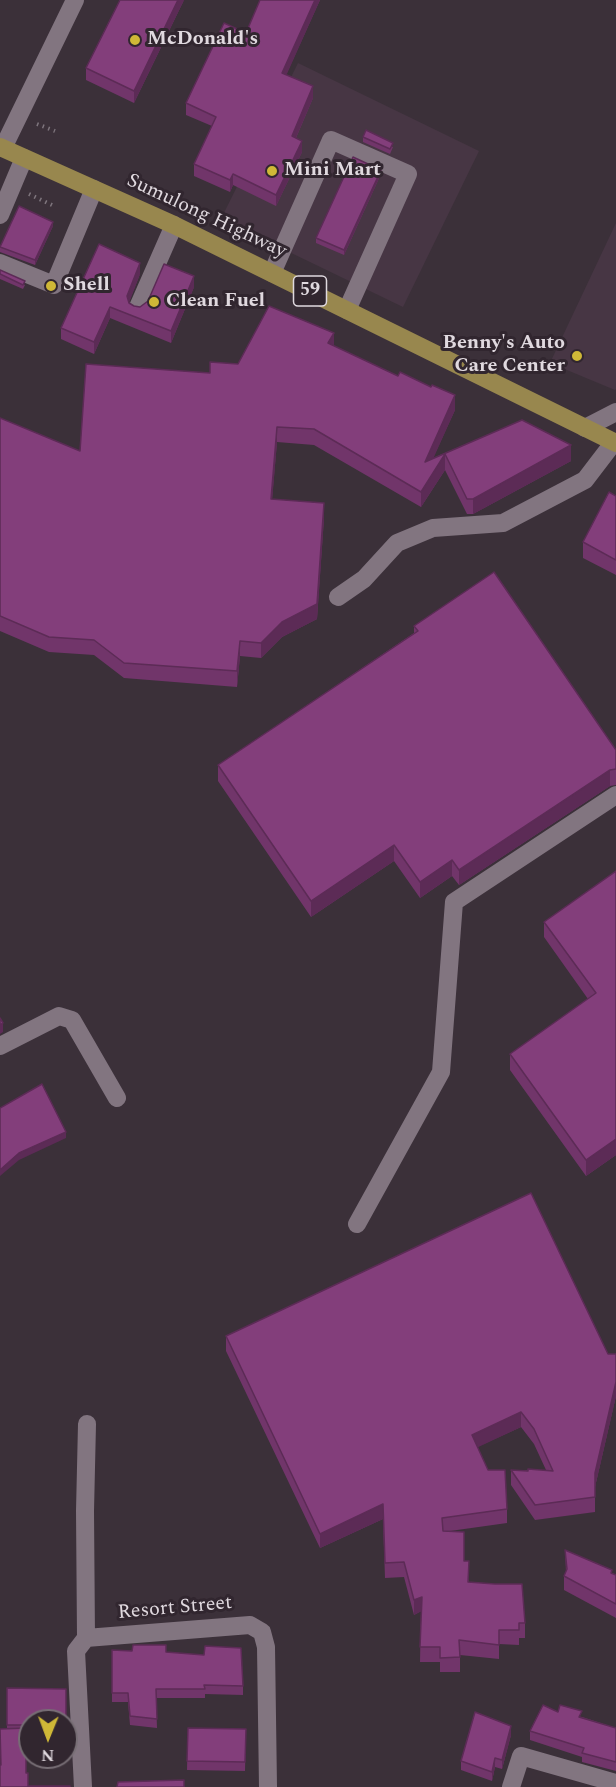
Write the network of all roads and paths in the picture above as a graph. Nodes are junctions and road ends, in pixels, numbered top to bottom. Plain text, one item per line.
1 (68, 2) edge
2 (1, 148) edge
3 (24, 158) junction
4 (12, 186) junction
5 (94, 189) junction
6 (56, 207) dead end
7 (0, 215) edge
8 (174, 225) junction
9 (0, 263) edge
10 (272, 273) junction
11 (138, 308) edge
12 (347, 310) junction
13 (616, 412) edge
14 (585, 428) junction
15 (615, 442) edge
16 (338, 597) dead end
17 (616, 795) edge
18 (0, 1046) edge
19 (117, 1098) dead end
20 (357, 1224) dead end
21 (87, 1424) dead end
22 (86, 1638) junction
23 (616, 1783) edge
24 (83, 1787) edge
25 (268, 1787) edge
26 (511, 1787) edge

1 - 2 street
2 - 3 main road, Sumulong Highway / 59
3 - 4 street
3 - 5 main road, Sumulong Highway / 59
4 - 6 path
4 - 7 street
5 - 8 main road, Sumulong Highway / 59
5 - 9 street
8 - 10 main road, Sumulong Highway / 59
8 - 11 street
10 - 12 main road, Sumulong Highway / 59
10 - 12 street
12 - 14 main road, Sumulong Highway / 59
13 - 14 street
14 - 15 main road, Sumulong Highway / 59
15 - 16 street
17 - 20 street
18 - 19 street
21 - 22 street
22 - 24 street
22 - 25 street, Resort Street
23 - 26 street

